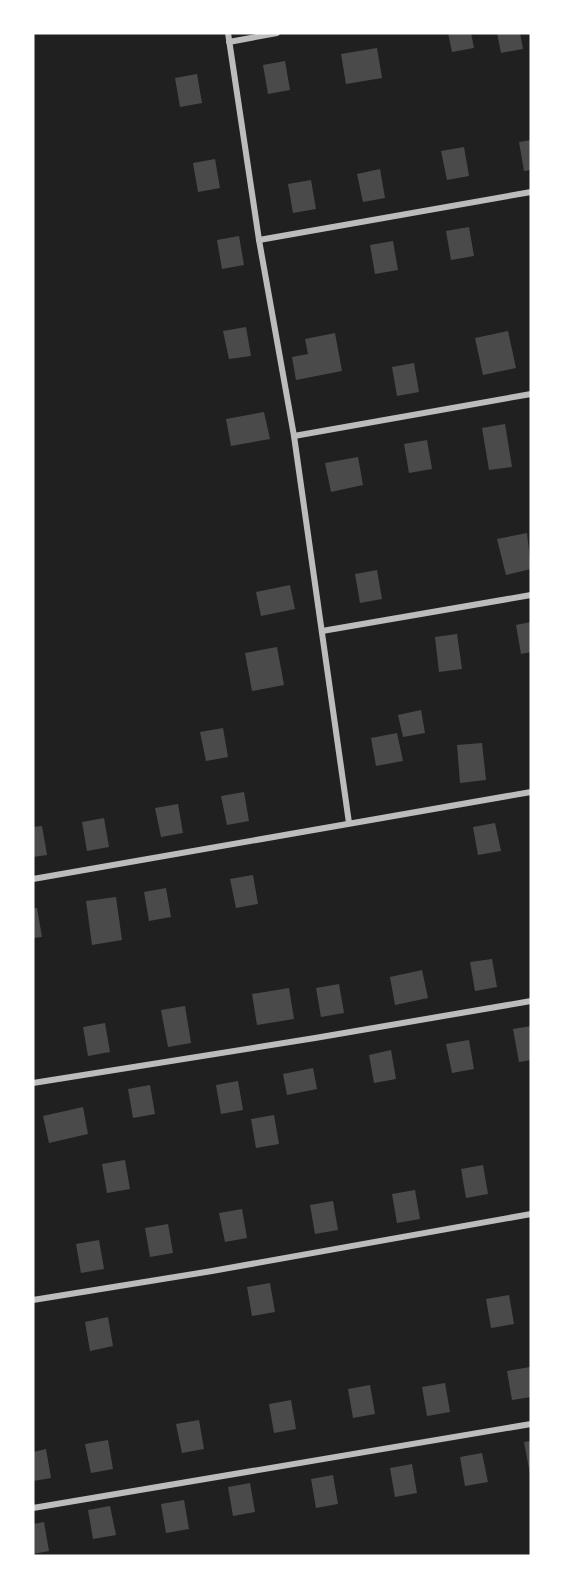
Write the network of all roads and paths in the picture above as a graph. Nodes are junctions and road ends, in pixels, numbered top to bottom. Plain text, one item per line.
1 (228, 33) edge
2 (277, 33) edge
3 (229, 42) junction
4 (531, 192) edge
5 (259, 240) junction
6 (531, 394) edge
7 (294, 436) junction
8 (531, 595) edge
9 (322, 631) junction
10 (531, 792) edge
11 (349, 824) junction
12 (33, 879) edge
13 (531, 1001) edge
14 (33, 1083) edge
15 (531, 1214) edge
16 (33, 1300) edge
17 (531, 1424) edge
18 (33, 1509) edge

1 - 3 street
2 - 3 street
3 - 5 street
4 - 5 street
5 - 7 street
6 - 7 street
7 - 9 street
8 - 9 street
9 - 11 street
10 - 11 street
11 - 12 street
13 - 14 street
15 - 16 street
17 - 18 street

